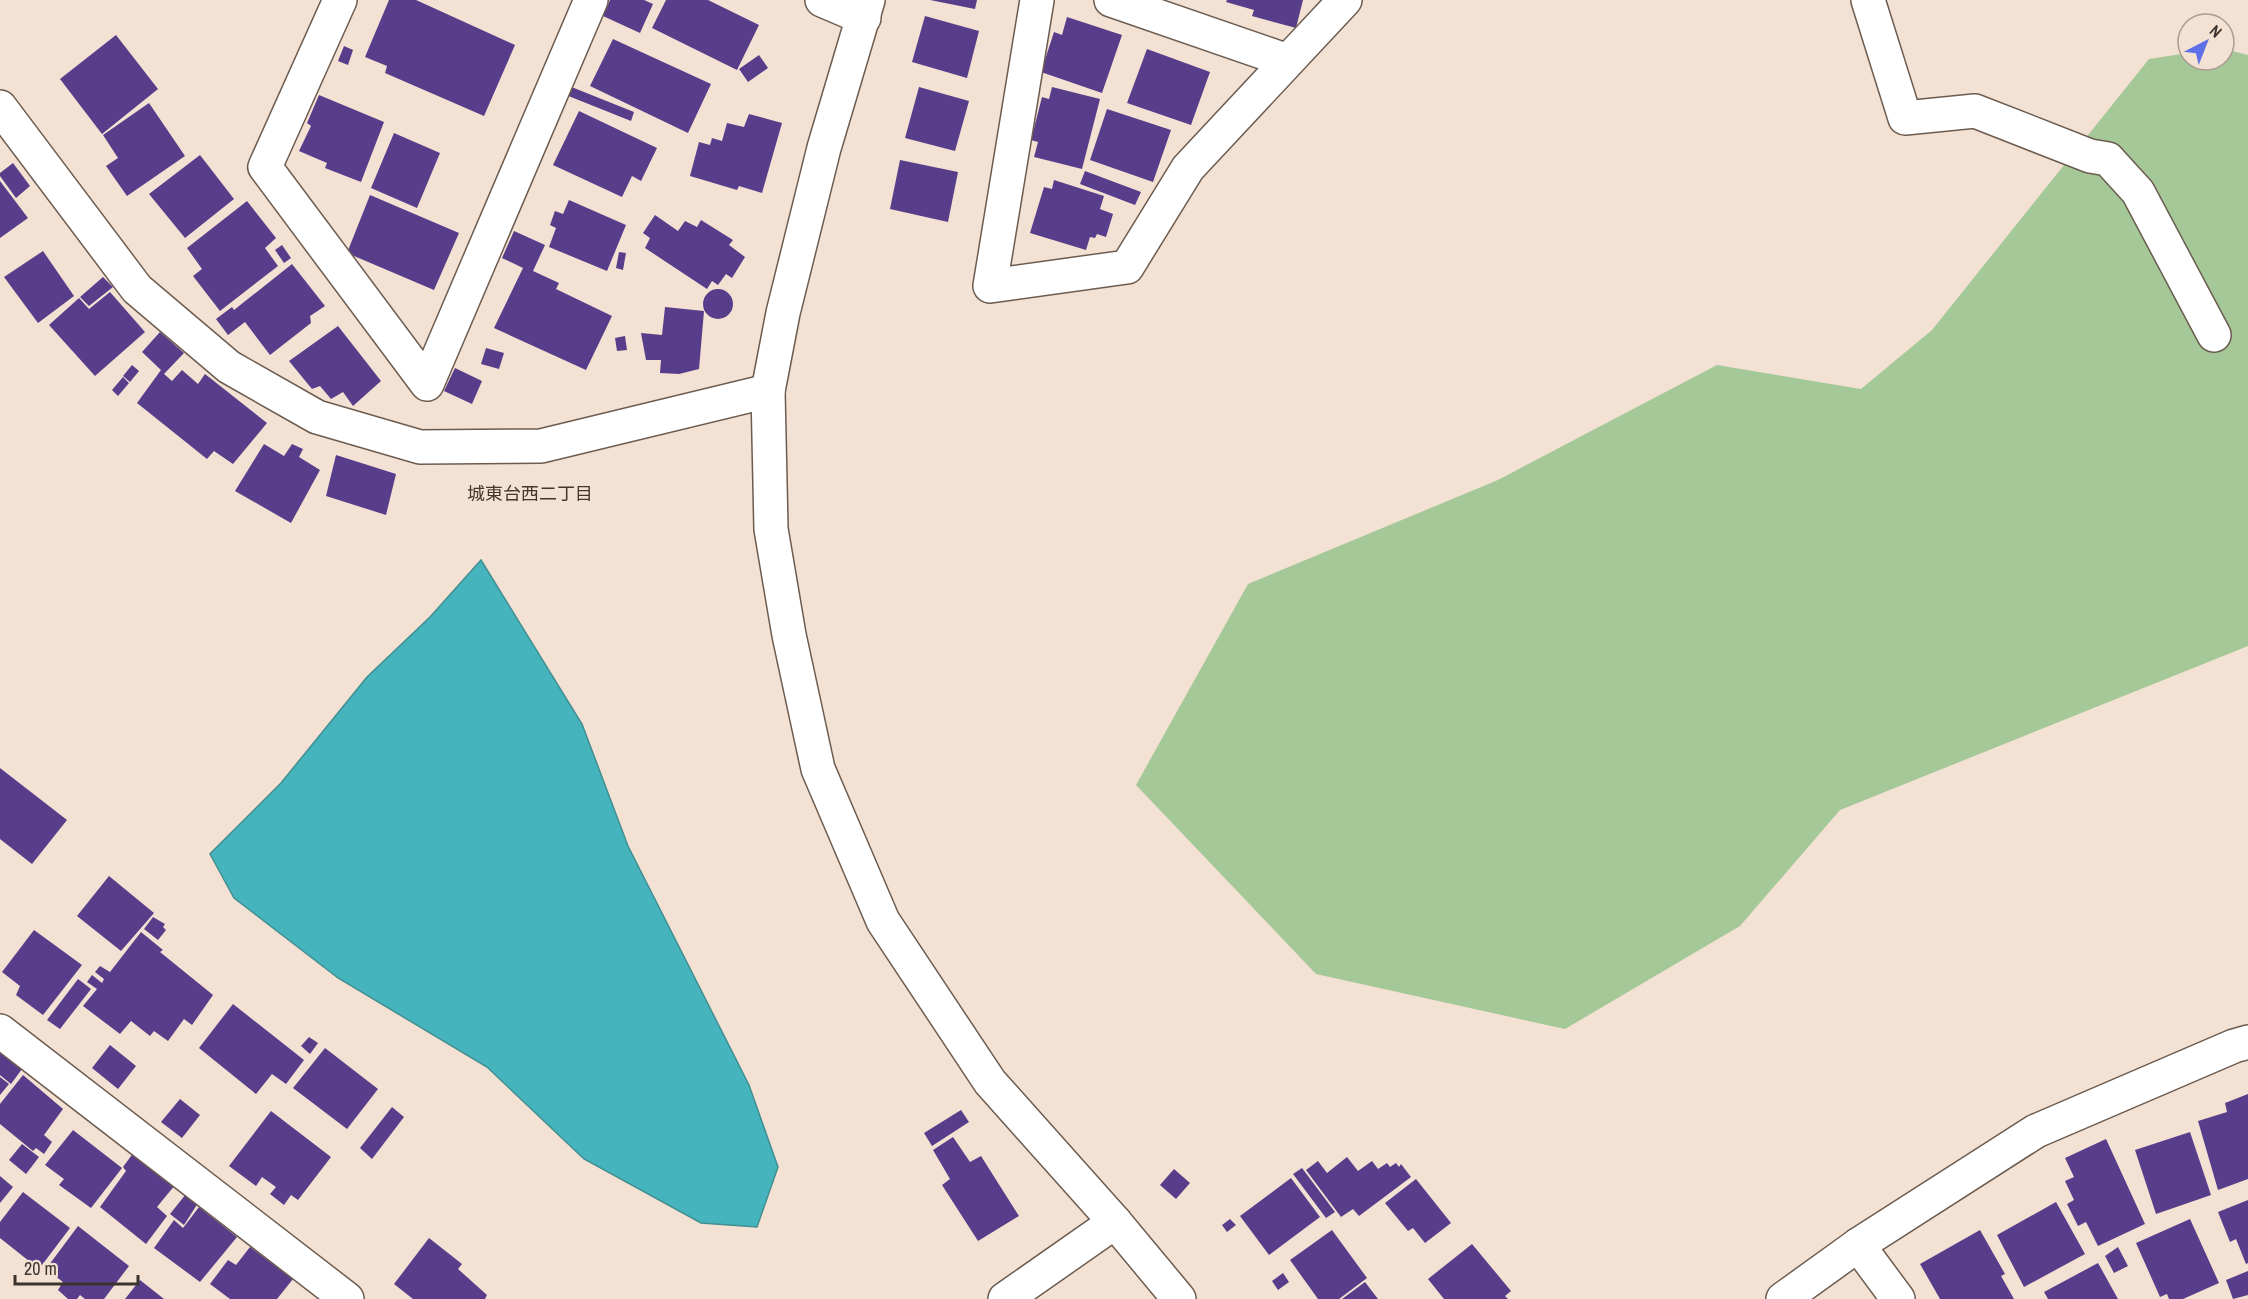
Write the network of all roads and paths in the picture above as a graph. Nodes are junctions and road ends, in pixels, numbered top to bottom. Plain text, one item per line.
1 (340, 0) edge
2 (591, 0) edge
3 (822, 0) edge
4 (1037, 0) edge
5 (1111, 0) edge
6 (1345, 0) edge
7 (1869, 0) edge
8 (866, 9) edge
9 (1288, 61) junction
10 (0, 107) edge
11 (2214, 335) dead end
12 (768, 391) junction
13 (0, 1031) edge
14 (2248, 1042) edge
15 (1115, 1222) junction
16 (1858, 1245) junction
17 (347, 1299) edge
18 (1005, 1299) edge
19 (1179, 1299) edge
20 (1783, 1299) edge
21 (1898, 1299) edge

1 - 2 street
3 - 8 street
4 - 9 street
5 - 9 street
6 - 9 street
7 - 11 street
8 - 12 street
10 - 12 street
12 - 15 street
13 - 17 street
14 - 16 street
15 - 18 street
15 - 19 street
16 - 20 street
16 - 21 street

